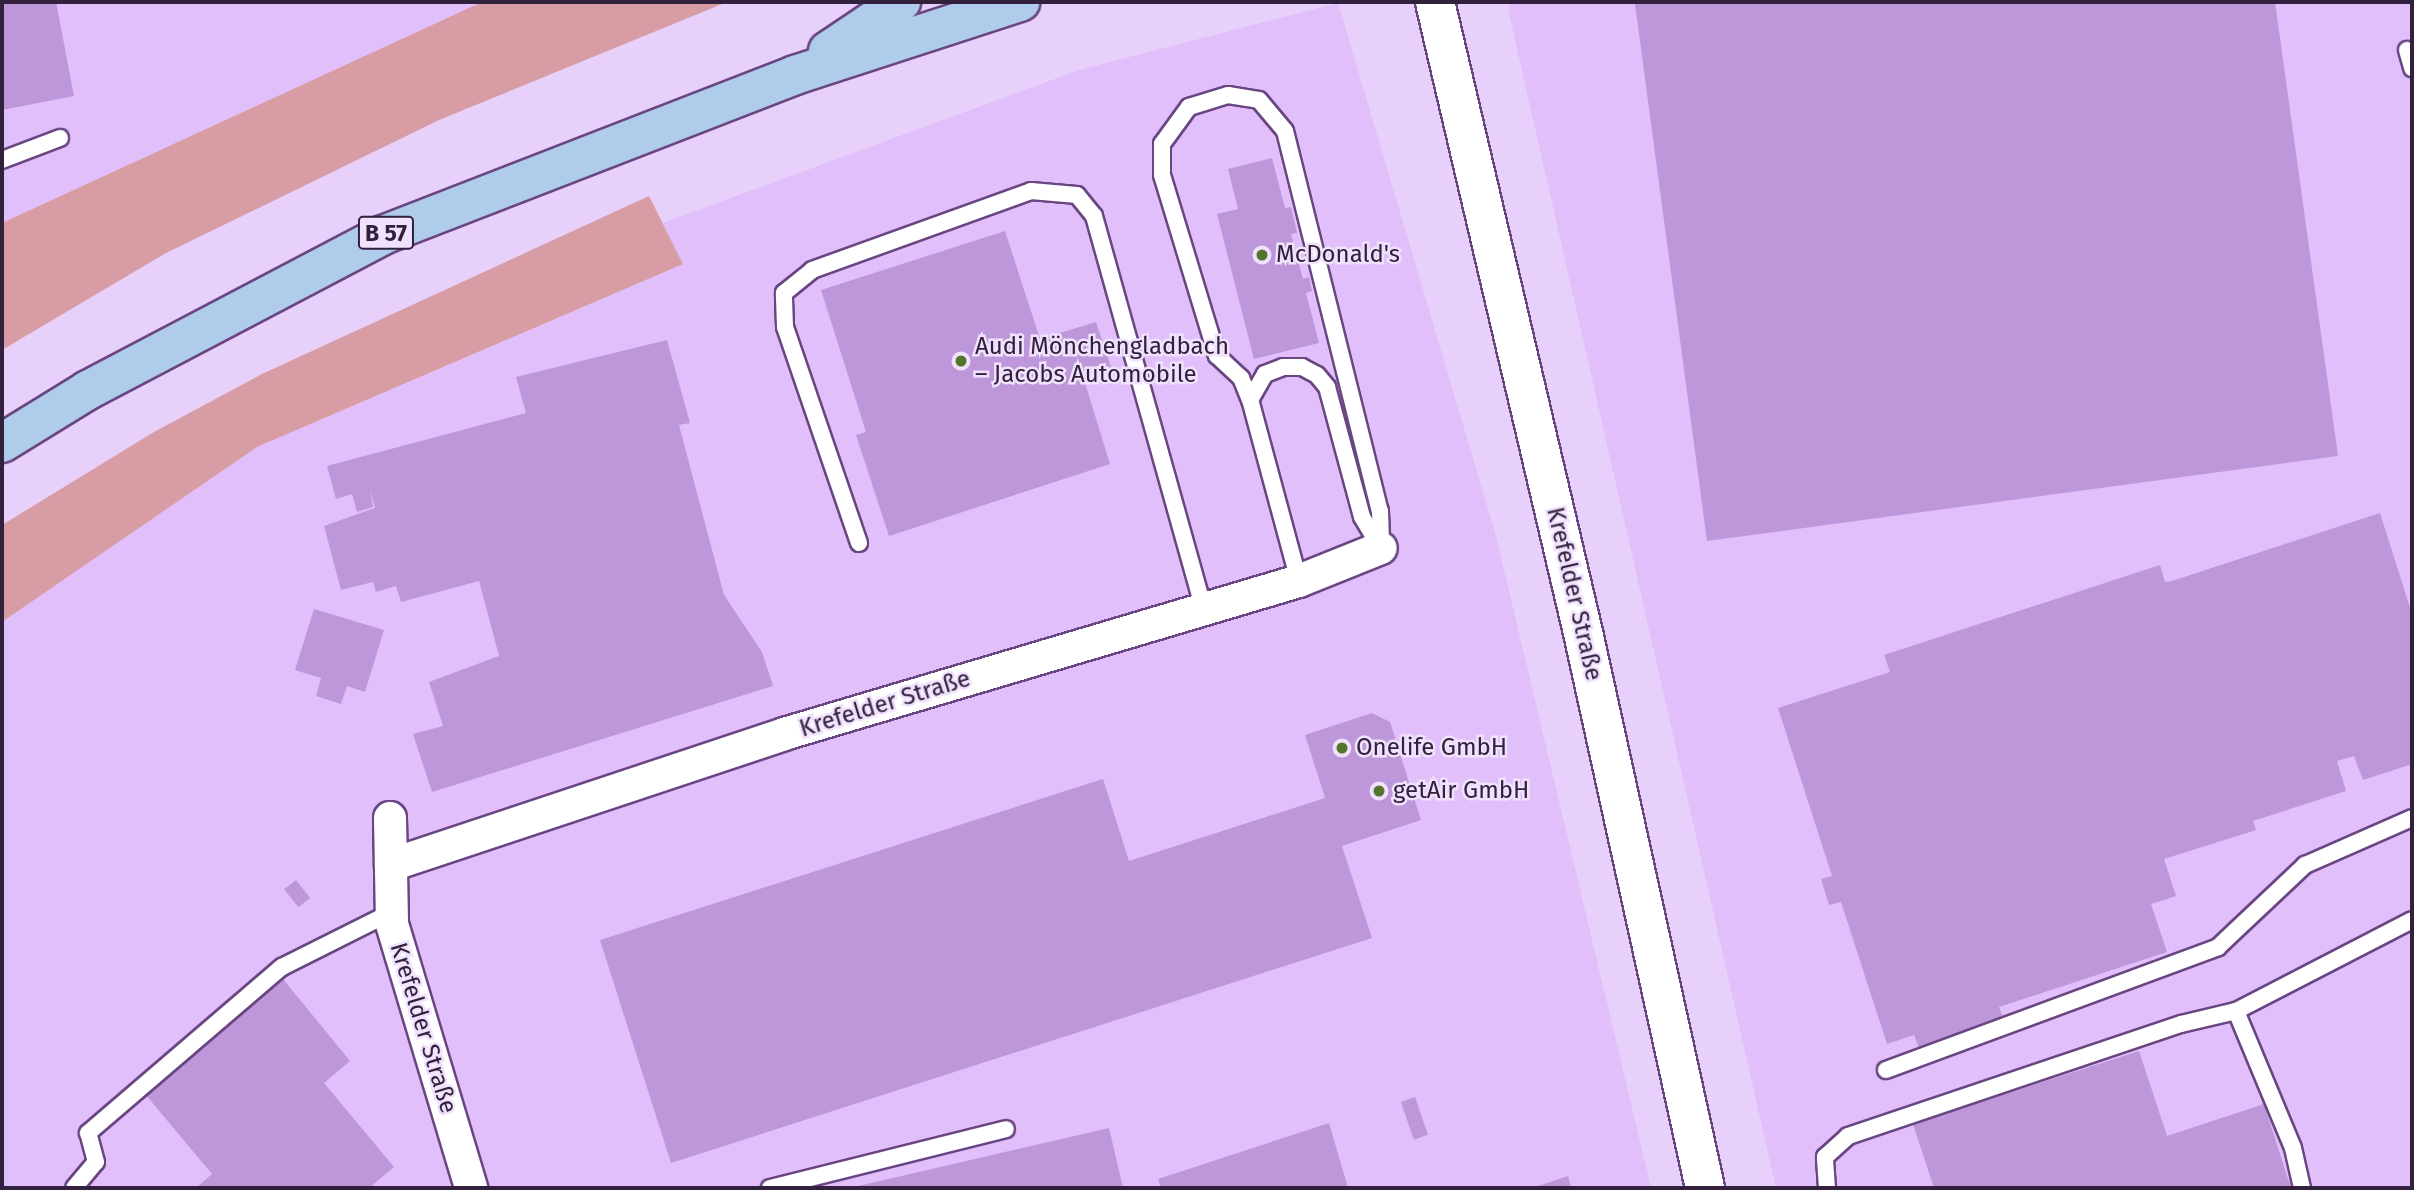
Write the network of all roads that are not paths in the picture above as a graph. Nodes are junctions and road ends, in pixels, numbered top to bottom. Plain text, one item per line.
1 (901, 2) edge
2 (1020, 2) edge
3 (1435, 2) edge
4 (2407, 50) dead end
5 (2412, 68) edge
6 (795, 75) junction
7 (60, 138) dead end
8 (2, 160) edge
9 (1250, 400) junction
10 (2, 443) edge
11 (859, 542) dead end
12 (1381, 548) junction
13 (1299, 581) junction
14 (1204, 609) junction
15 (390, 818) dead end
16 (2412, 818) edge
17 (391, 865) junction
18 (392, 912) junction
19 (2412, 920) edge
20 (2236, 1011) junction
21 (1886, 1070) dead end
22 (1006, 1129) dead end
23 (74, 1188) edge
24 (471, 1188) edge
25 (770, 1188) edge
26 (1705, 1188) edge
27 (1827, 1188) edge
28 (2301, 1188) edge

1 - 6 main road
2 - 6 main road, B 57
3 - 26 street, Krefelder Straße
4 - 5 lane
6 - 10 main road, B 57
7 - 8 lane
9 - 12 lane
9 - 12 lane
9 - 13 lane
11 - 14 lane
12 - 13 street, Krefelder Straße
13 - 14 street, Krefelder Straße
14 - 17 street, Krefelder Straße
15 - 17 street, Krefelder Straße
16 - 21 lane
17 - 18 street, Krefelder Straße
18 - 23 lane
18 - 24 street, Krefelder Straße
19 - 20 lane
20 - 27 lane
20 - 28 lane
22 - 25 lane

